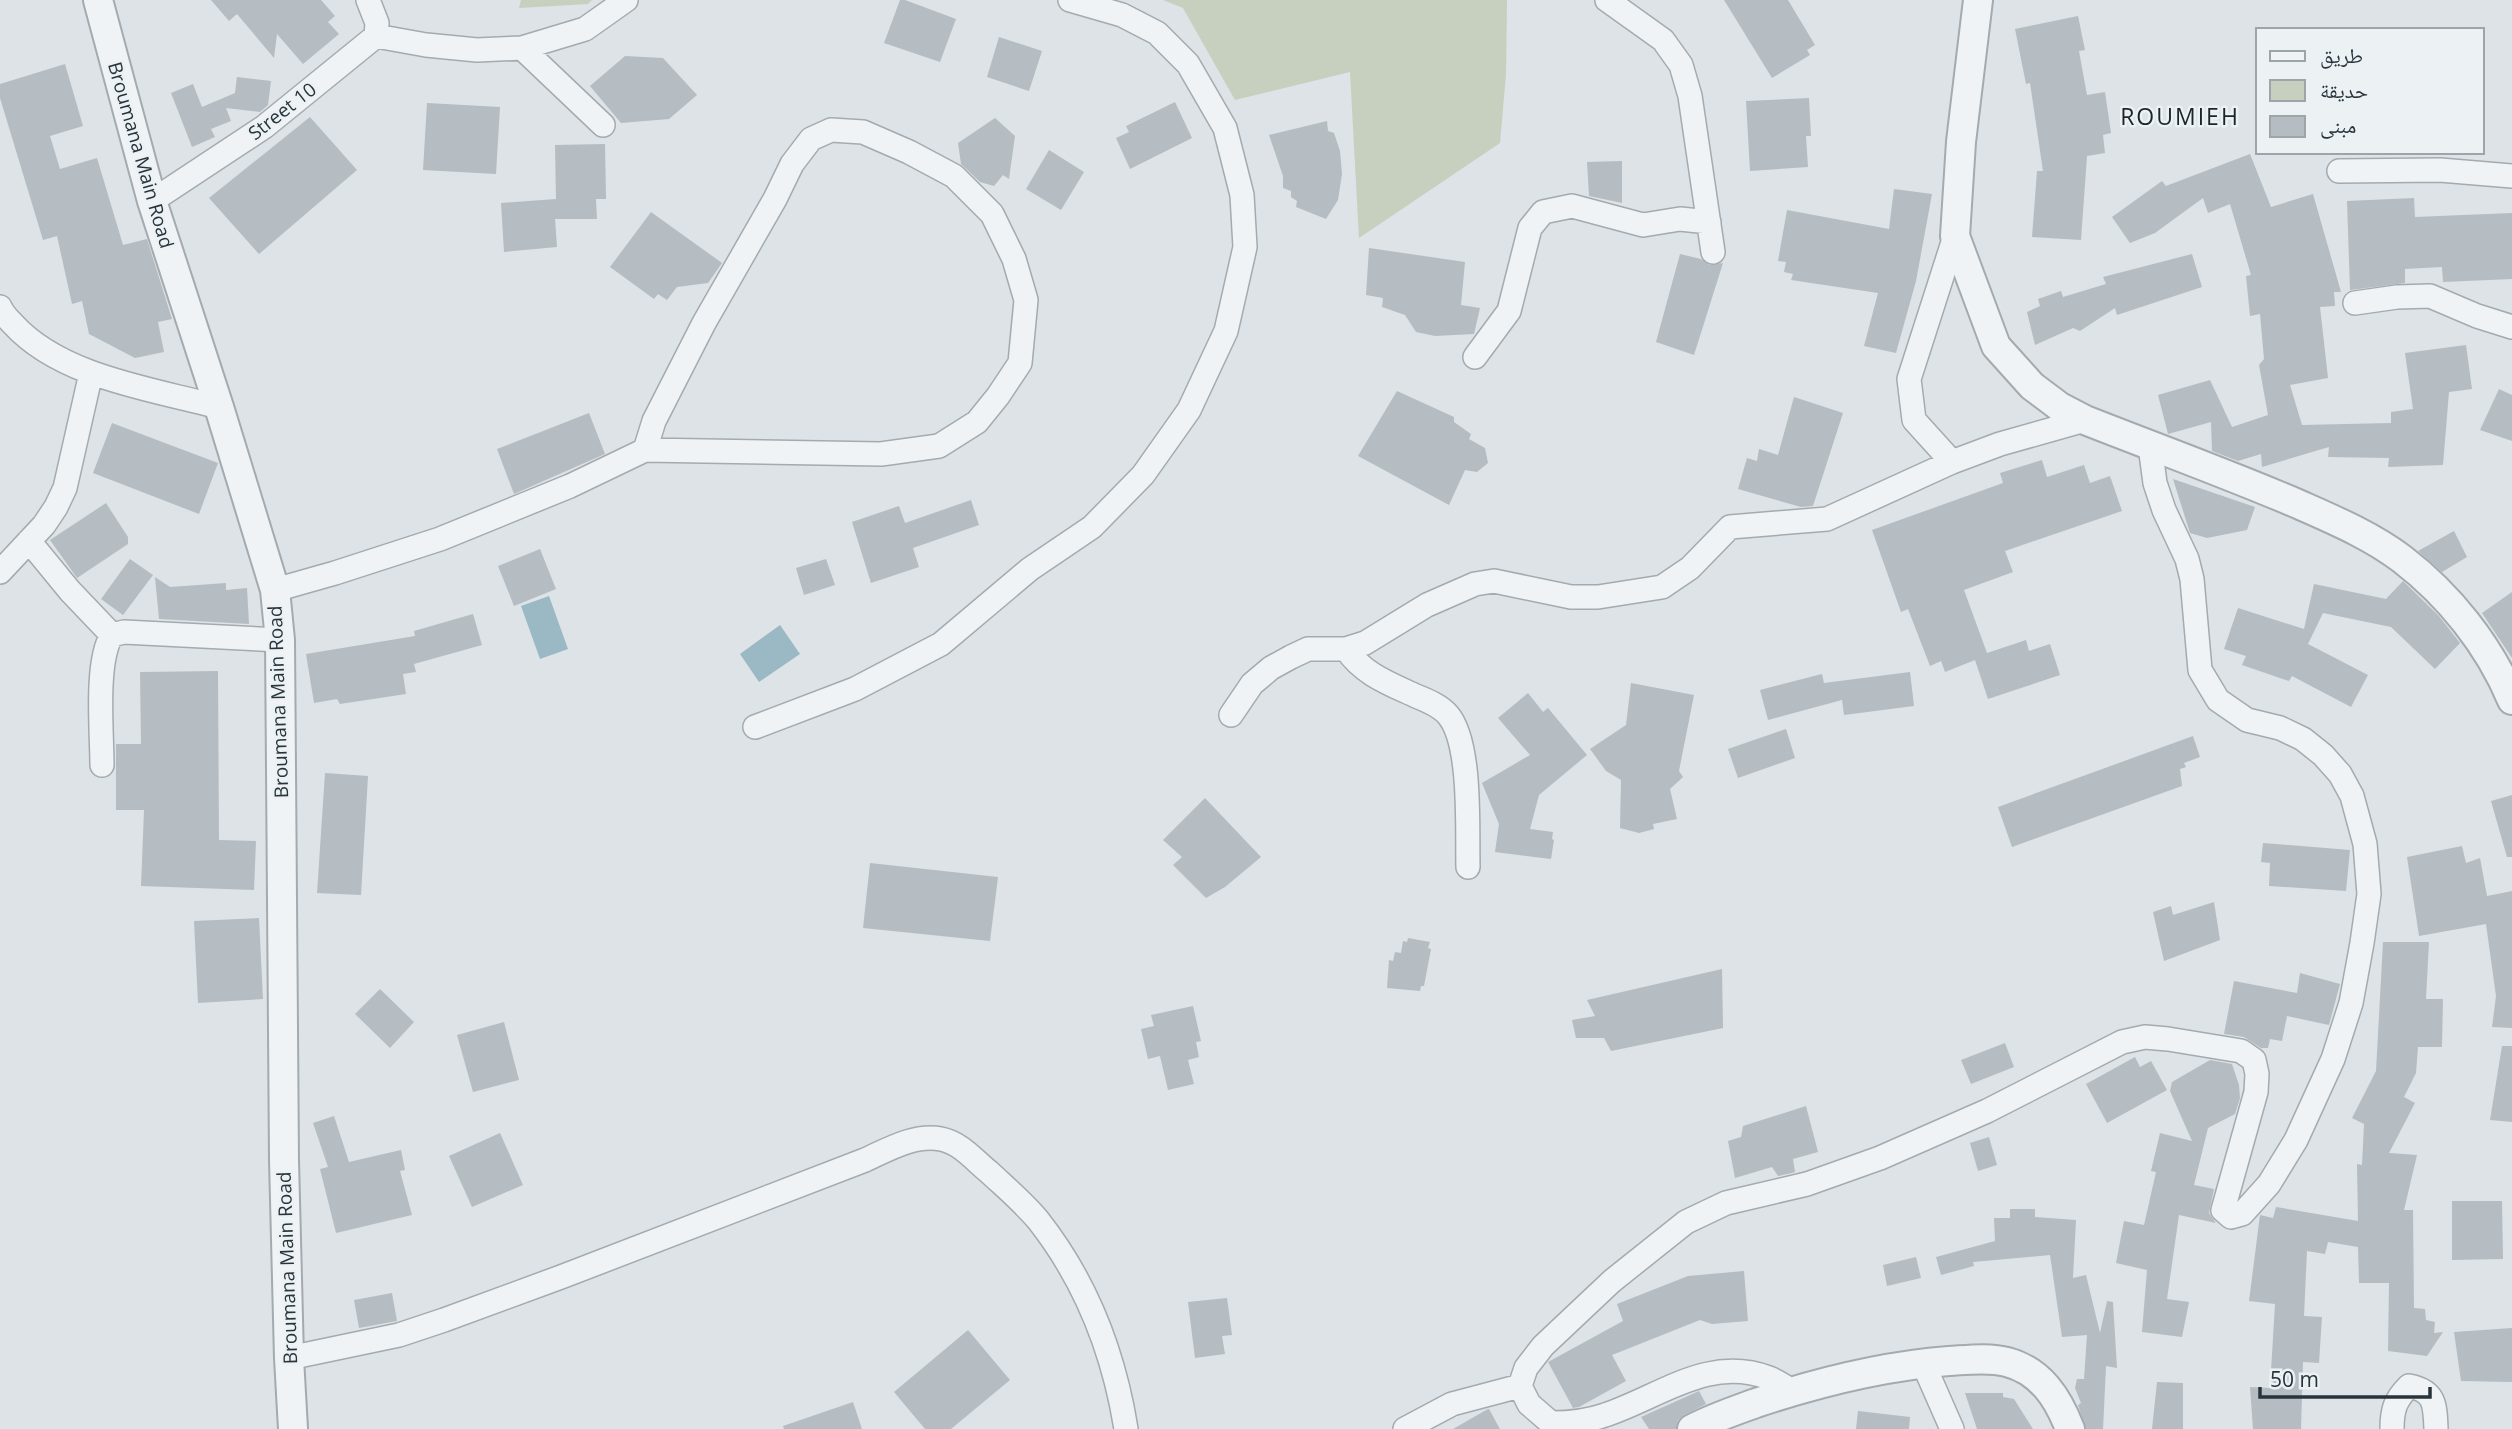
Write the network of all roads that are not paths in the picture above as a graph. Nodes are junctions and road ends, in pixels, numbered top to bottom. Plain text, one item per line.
1 (98, 0) edge
2 (368, 0) edge
3 (626, 0) edge
4 (1070, 0) edge
5 (1607, 0) edge
6 (1978, 0) edge
7 (376, 36) junction
8 (522, 48) junction
9 (603, 125) dead end
10 (2339, 171) dead end
11 (2512, 176) edge
12 (152, 201) junction
13 (1709, 222) junction
14 (1955, 236) junction
15 (1713, 252) dead end
16 (2355, 303) dead end
17 (0, 307) edge
18 (2512, 327) edge
19 (1475, 357) dead end
20 (91, 373) junction
21 (219, 407) junction
22 (2085, 420) junction
23 (2150, 446) junction
24 (645, 450) junction
25 (1952, 462) junction
26 (29, 541) junction
27 (0, 572) edge
28 (275, 590) junction
29 (111, 635) junction
30 (280, 639) junction
31 (1346, 649) junction
32 (2512, 700) edge
33 (1231, 715) dead end
34 (755, 727) dead end
35 (102, 765) dead end
36 (1468, 867) dead end
37 (289, 1358) junction
38 (1923, 1363) junction
39 (1520, 1386) junction
40 (1793, 1391) junction
41 (293, 1429) edge
42 (1126, 1429) edge
43 (1405, 1429) edge
44 (1692, 1429) edge
45 (1952, 1429) edge
46 (2070, 1429) edge
47 (2392, 1429) edge
48 (2436, 1429) edge

1 - 12 street, Broumana Main Road
2 - 7 street
3 - 8 street
4 - 34 street
5 - 13 street
6 - 14 street
7 - 8 street
7 - 12 street, Street 10
8 - 9 street
10 - 11 street
12 - 21 street, Broumana Main Road
13 - 15 street
13 - 19 street
14 - 22 street
14 - 25 street
16 - 18 street
17 - 20 street
20 - 21 street
20 - 26 street
21 - 28 street, Broumana Main Road
22 - 23 street
22 - 25 street
23 - 32 street
23 - 39 street
24 - 24 street
24 - 28 street
25 - 31 street
26 - 27 street
26 - 29 street
28 - 30 street, Broumana Main Road
29 - 30 street
29 - 35 street
30 - 37 street, Broumana Main Road
31 - 33 street
31 - 36 street
37 - 41 street, Broumana Main Road
37 - 42 street
38 - 40 street
38 - 45 street
38 - 46 street
39 - 40 street
39 - 43 street
40 - 44 street
47 - 48 street

